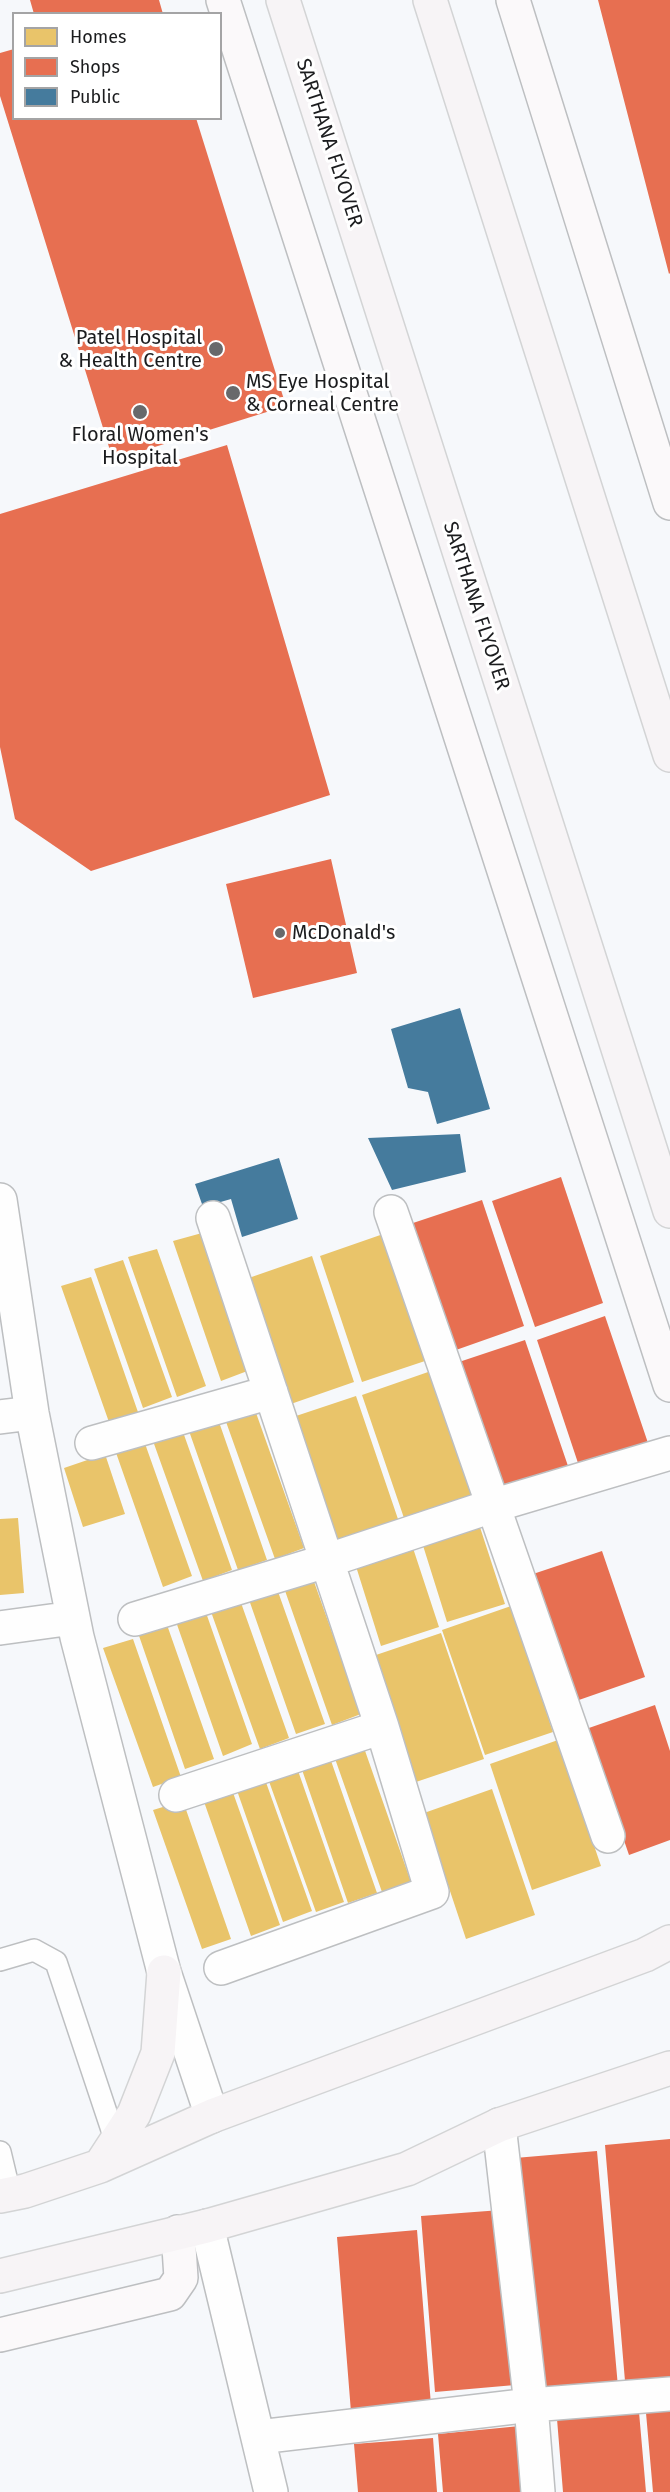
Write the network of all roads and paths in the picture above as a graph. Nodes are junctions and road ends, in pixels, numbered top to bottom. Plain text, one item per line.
1 (223, 0) edge
2 (283, 0) edge
3 (430, 0) edge
4 (513, 0) edge
5 (670, 503) edge
6 (670, 755) edge
7 (0, 1200) edge
8 (670, 1211) edge
9 (391, 1212) dead end
10 (213, 1218) dead end
11 (670, 1385) edge
12 (271, 1392) junction
13 (32, 1413) junction
14 (0, 1417) edge
15 (93, 1443) dead end
16 (670, 1453) edge
17 (492, 1506) junction
18 (326, 1561) junction
19 (73, 1618) junction
20 (135, 1619) dead end
21 (0, 1628) edge
22 (382, 1727) junction
23 (176, 1795) dead end
24 (608, 1836) dead end
25 (670, 1942) edge
26 (0, 1960) edge
27 (221, 1968) dead end
28 (164, 1972) junction
29 (670, 2068) edge
30 (212, 2116) junction
31 (499, 2125) junction
32 (0, 2152) edge
33 (108, 2154) junction
34 (5, 2195) edge
35 (193, 2229) junction
36 (0, 2276) edge
37 (0, 2335) edge
38 (670, 2394) edge
39 (531, 2405) junction
40 (259, 2438) junction
41 (271, 2492) edge
42 (538, 2492) edge

1 - 11 street
2 - 8 main road, SARTHANA FLYOVER
3 - 6 main road
4 - 5 street
7 - 13 street
9 - 17 street
10 - 12 street
12 - 15 street
12 - 18 street
13 - 14 street
13 - 19 street
16 - 17 street
17 - 18 street
17 - 24 street
18 - 20 street
18 - 22 street
19 - 21 street
19 - 28 street
22 - 23 street
22 - 27 street
25 - 30 main road
26 - 33 lane
28 - 30 street
28 - 33 main road
29 - 31 main road
30 - 33 main road
31 - 35 main road
31 - 39 street
32 - 34 lane
33 - 34 main road
35 - 36 main road
35 - 37 street
35 - 40 street
38 - 39 street
39 - 40 street
39 - 42 street
40 - 41 street

